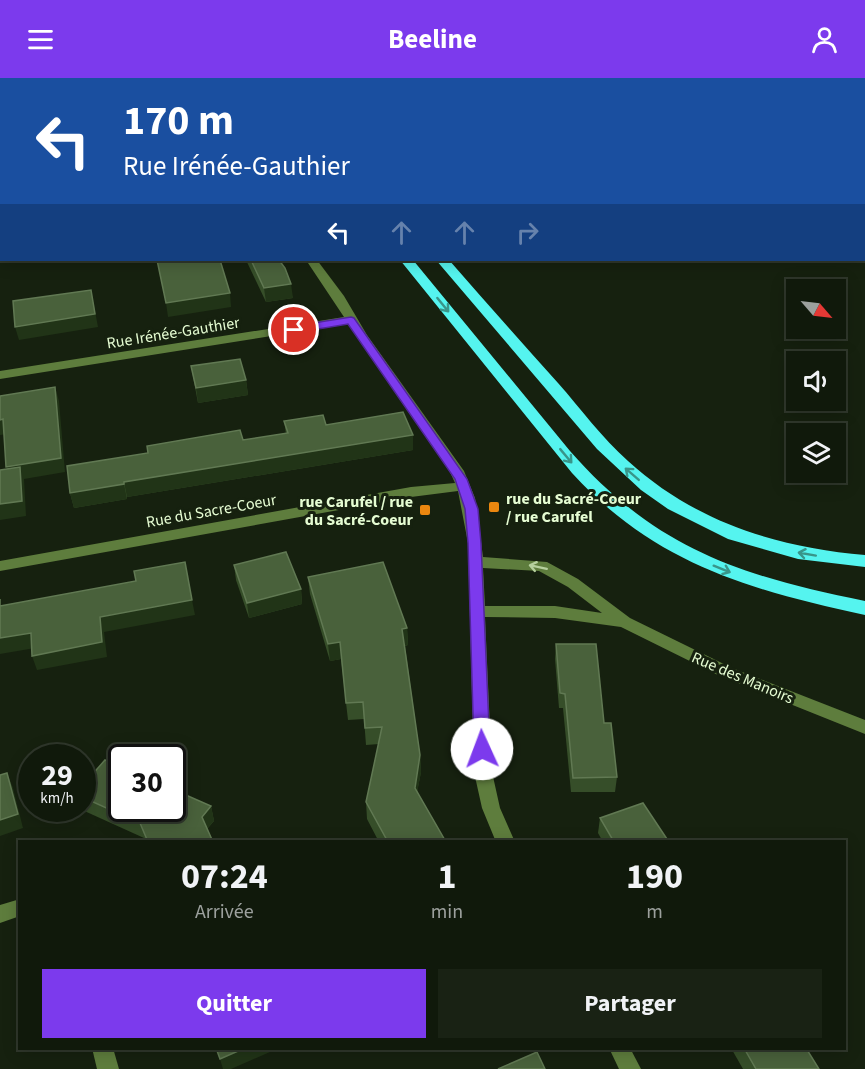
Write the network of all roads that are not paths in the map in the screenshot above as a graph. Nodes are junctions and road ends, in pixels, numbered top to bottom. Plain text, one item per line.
1 (313, 261) edge
2 (407, 261) edge
3 (443, 261) edge
4 (351, 320) junction
5 (0, 375) edge
6 (464, 486) junction
7 (865, 561) edge
8 (475, 562) junction
9 (0, 566) edge
10 (865, 608) edge
11 (477, 611) junction
12 (624, 622) junction
13 (865, 727) edge
14 (505, 840) edge
15 (18, 908) edge
16 (0, 914) edge
17 (103, 1050) edge
18 (620, 1050) edge
19 (108, 1069) edge
20 (630, 1069) edge

1 - 4 street
2 -> 10 highway
7 -> 3 highway
4 - 5 street, Rue Irénée-Gauthier
4 - 6 street
6 - 8 street
6 - 9 street, Rue du Sacre-Coeur
8 - 11 street
12 -> 8 street, Rue des Manoirs
11 - 12 street, Rue des Manoirs
11 - 14 street
12 - 13 street, Rue des Manoirs
15 - 16 street
17 - 19 street
18 - 20 street

